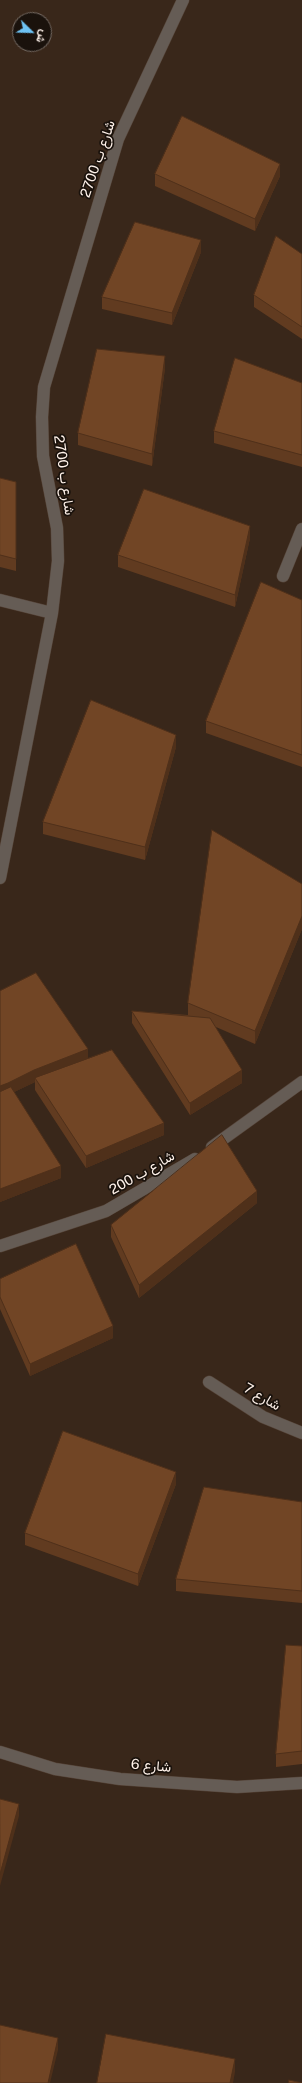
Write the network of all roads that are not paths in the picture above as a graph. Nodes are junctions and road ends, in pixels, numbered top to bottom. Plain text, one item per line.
1 (183, 0) edge
2 (302, 529) edge
3 (283, 576) dead end
4 (0, 600) edge
5 (52, 613) junction
6 (0, 878) edge
7 (302, 1082) edge
8 (0, 1246) edge
9 (209, 1382) dead end
10 (302, 1433) edge
11 (0, 1752) edge
12 (302, 1783) edge

1 - 5 street, شارع ب 2700
2 - 3 street
4 - 5 street
5 - 6 street, شارع ب 2700
7 - 8 street, شارع ب 200
9 - 10 street, شارع 7
11 - 12 street, شارع 6

